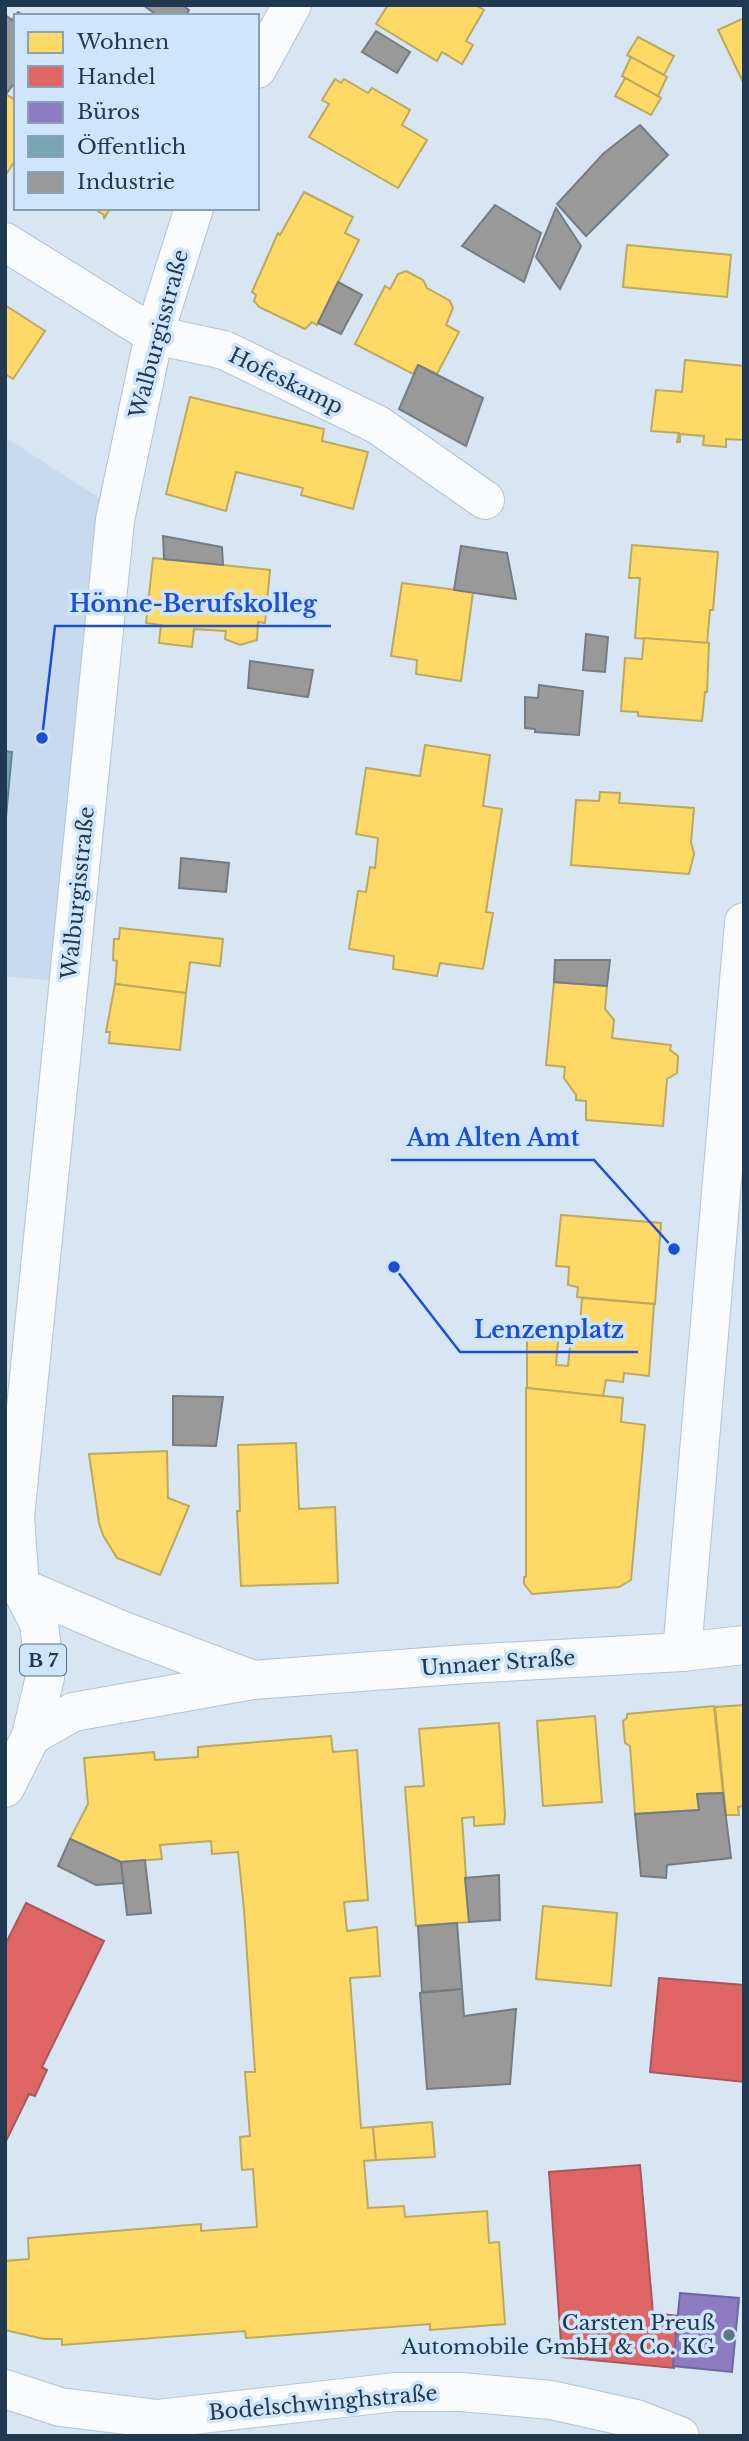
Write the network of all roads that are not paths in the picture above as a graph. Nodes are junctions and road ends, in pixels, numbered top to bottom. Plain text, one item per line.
1 (292, 5) edge
2 (259, 64) edge
3 (193, 210) edge
4 (5, 242) edge
5 (155, 335) junction
6 (485, 500) dead end
7 (744, 922) edge
8 (743, 928) edge
9 (13, 1583) edge
10 (744, 1645) edge
11 (682, 1652) junction
12 (253, 1680) junction
13 (31, 1736) junction
14 (5, 1787) edge
15 (5, 2389) edge
16 (633, 2427) edge
17 (680, 2436) edge

1 - 2 street
3 - 5 street, Walburgisstraße
4 - 5 street, Hofeskamp
5 - 6 street, Hofeskamp
5 - 9 street, Walburgisstraße
7 - 8 street
8 - 11 street
9 - 12 street, Unnaer Straße
9 - 13 street, B 7
10 - 11 street, Unnaer Straße
11 - 12 street, Unnaer Straße
12 - 13 street, Unnaer Straße
13 - 14 street, B 7
15 - 16 street, Bodelschwinghstraße
16 - 17 street, Bodelschwinghstraße

